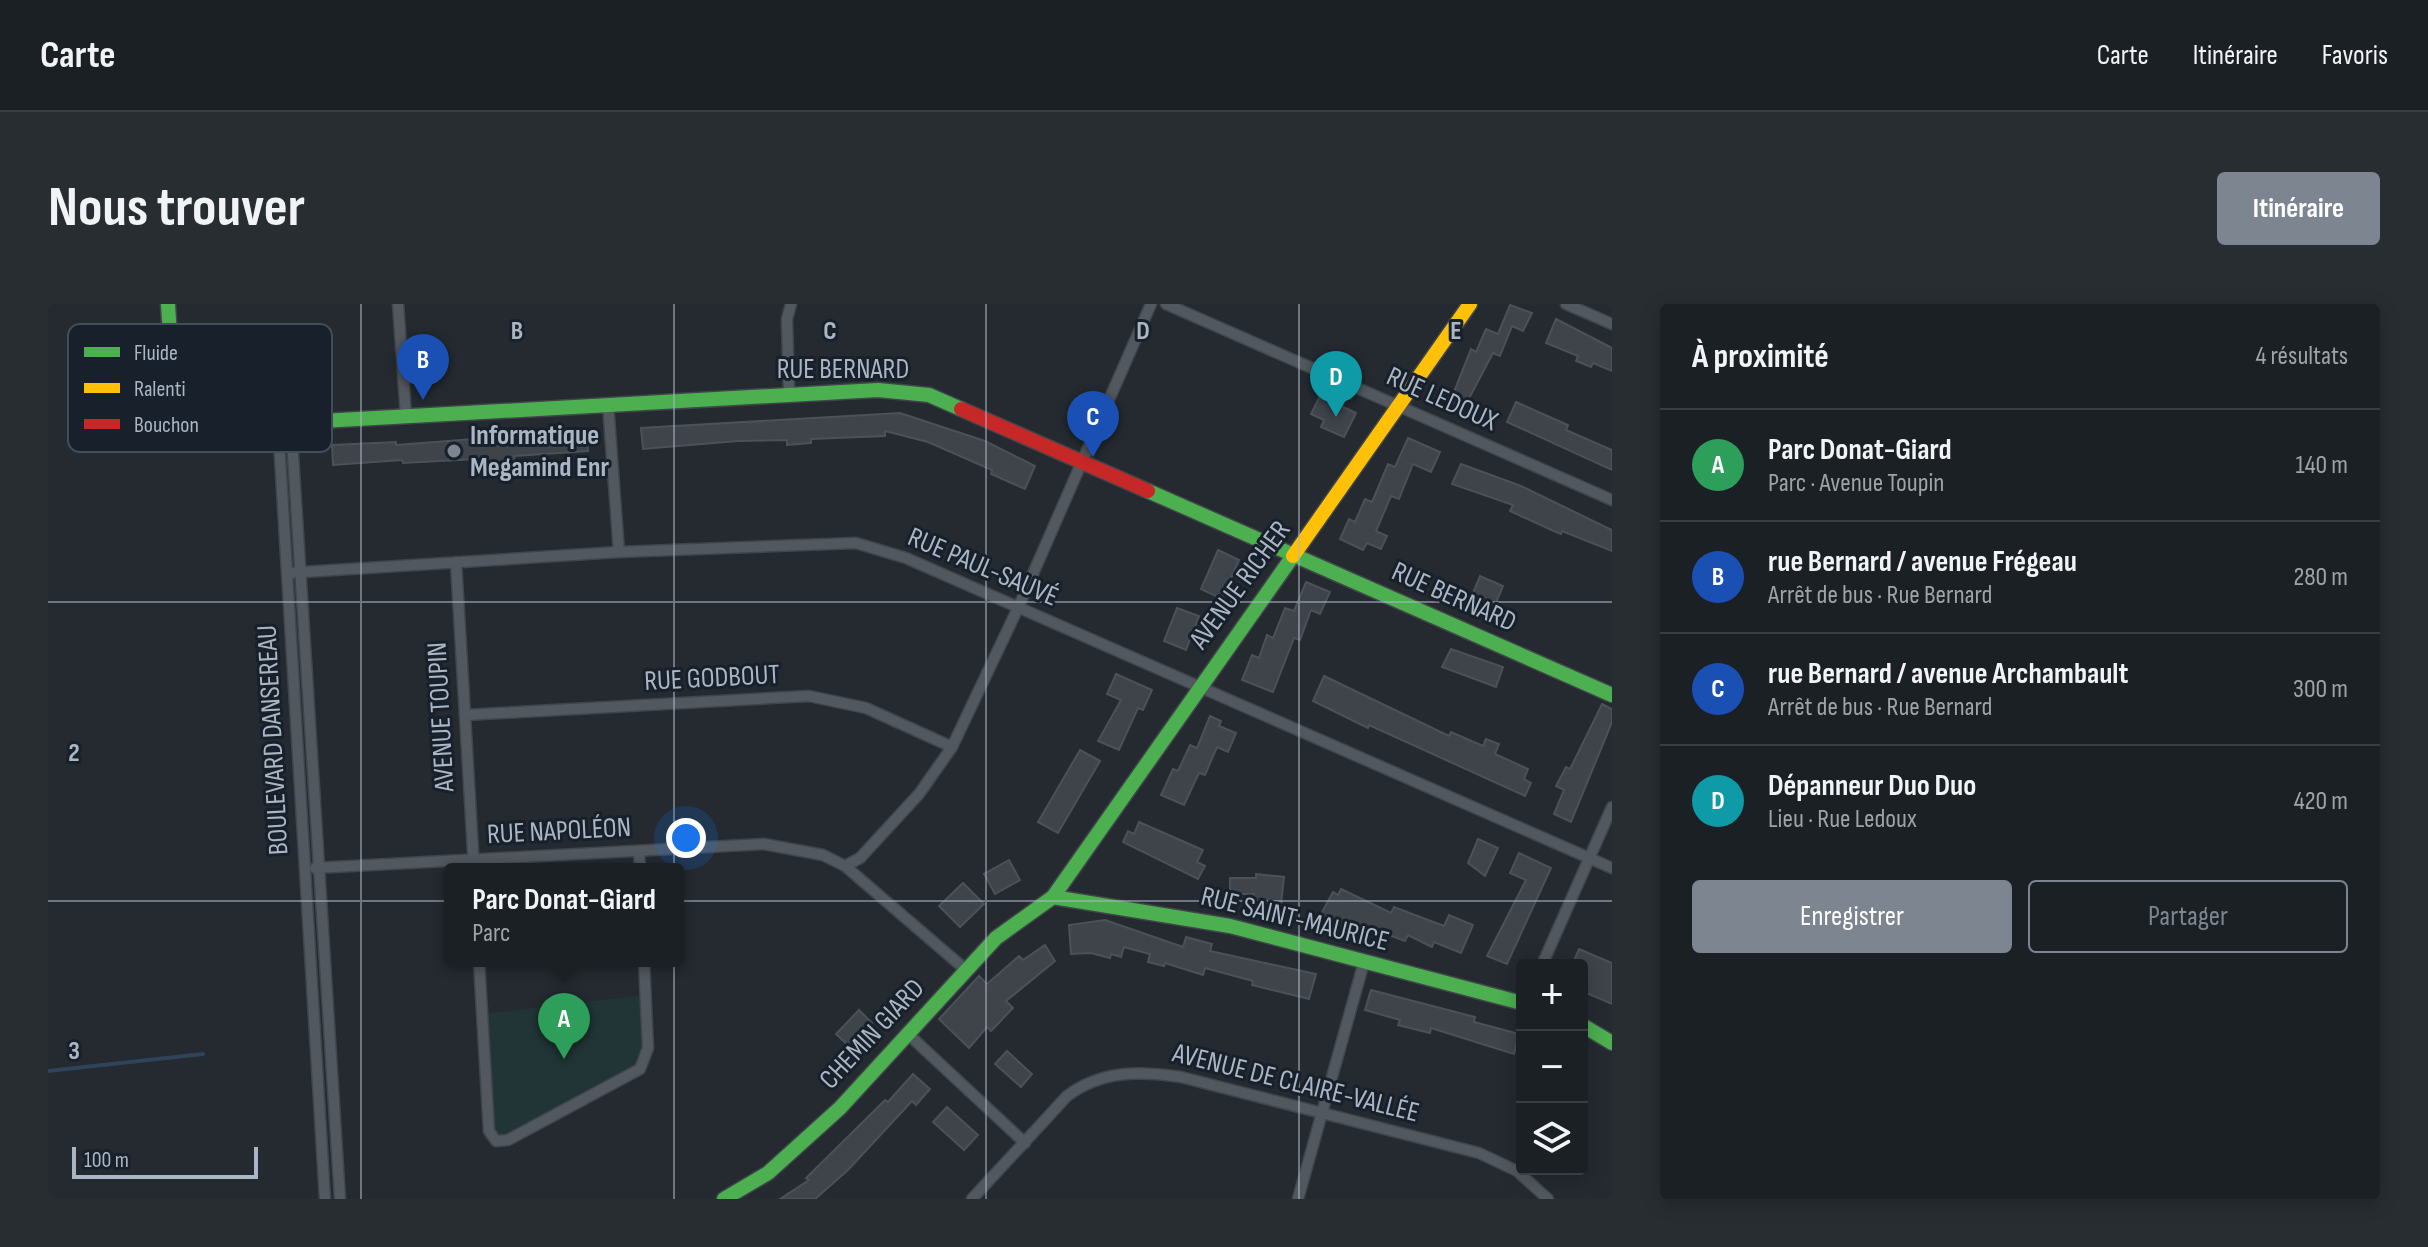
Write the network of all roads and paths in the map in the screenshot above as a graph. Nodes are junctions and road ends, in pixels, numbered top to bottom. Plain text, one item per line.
1 (168, 304) edge
2 (398, 304) edge
3 (791, 304) edge
4 (1151, 304) edge
5 (1166, 304) edge
6 (1470, 304) edge
7 (1566, 304) edge
8 (169, 324) edge
9 (1612, 324) edge
10 (789, 394) junction
11 (608, 404) junction
12 (1400, 407) junction
13 (406, 416) junction
14 (332, 421) edge
15 (285, 452) edge
16 (287, 452) edge
17 (1083, 461) junction
18 (1612, 500) edge
19 (619, 552) junction
20 (1294, 554) junction
21 (456, 562) junction
22 (300, 571) junction
23 (287, 573) junction
24 (1018, 608) junction
25 (1198, 687) junction
26 (1612, 695) edge
27 (465, 715) junction
28 (952, 747) junction
29 (298, 751) junction
30 (311, 752) junction
31 (1612, 807) edge
32 (639, 851) junction
33 (1590, 858) junction
34 (474, 863) edge
35 (487, 863) edge
36 (640, 863) edge
37 (444, 865) edge
38 (845, 866) junction
39 (305, 868) junction
40 (318, 868) junction
41 (1612, 868) edge
42 (1053, 897) junction
43 (1545, 959) edge
44 (1364, 962) junction
45 (479, 967) edge
46 (644, 967) edge
47 (966, 970) junction
48 (1516, 1001) edge
49 (1588, 1029) edge
50 (908, 1034) junction
51 (1612, 1043) edge
52 (329, 1052) junction
53 (316, 1053) junction
54 (1322, 1113) junction
55 (1025, 1143) junction
56 (325, 1199) edge
57 (340, 1199) edge
58 (724, 1199) edge
59 (972, 1199) edge
60 (1298, 1199) edge
61 (1548, 1199) edge

1 - 8 street, RUE BERNARD
2 - 13 street
3 - 10 street
4 - 17 street
5 - 12 street, RUE LEDOUX
6 - 12 street, AVENUE RICHER
7 - 9 street
10 - 11 street, RUE BERNARD
10 - 17 street, RUE BERNARD
11 - 13 street, RUE BERNARD
11 - 19 street
12 - 18 street, RUE LEDOUX
12 - 20 street, AVENUE RICHER
13 - 14 street, RUE BERNARD
15 - 23 street, BOULEVARD DANSEREAU
16 - 22 street, BOULEVARD DANSEREAU
17 - 20 street, RUE BERNARD
17 - 24 street
19 - 21 street, RUE PAUL-SAUVÉ
19 - 24 street, RUE PAUL-SAUVÉ
20 - 25 street, AVENUE RICHER
20 - 26 street, RUE BERNARD
21 - 22 street, RUE PAUL-SAUVÉ
21 - 27 street, AVENUE TOUPIN
22 - 23 street, RUE PAUL-SAUVÉ
22 - 30 street, BOULEVARD DANSEREAU
23 - 29 street, BOULEVARD DANSEREAU
24 - 25 street, RUE PAUL-SAUVÉ
24 - 28 street
25 - 33 street, RUE PAUL-SAUVÉ
25 - 42 street, AVENUE RICHER
27 - 28 street, RUE GODBOUT
27 - 34 street, AVENUE TOUPIN
28 - 38 street
29 - 30 street
29 - 39 street, BOULEVARD DANSEREAU
30 - 40 street, BOULEVARD DANSEREAU
31 - 33 street
32 - 35 street, RUE NAPOLÉON
32 - 36 street
32 - 38 street, RUE NAPOLÉON
33 - 41 street, RUE PAUL-SAUVÉ
33 - 43 street
37 - 40 street, RUE NAPOLÉON
38 - 47 street, RUE NAPOLÉON
39 - 40 street, RUE NAPOLÉON
39 - 53 street, BOULEVARD DANSEREAU
40 - 52 street, BOULEVARD DANSEREAU
42 - 44 street, RUE SAINT-MAURICE
42 - 47 street, CHEMIN GIARD
44 - 48 street, RUE SAINT-MAURICE
44 - 54 street
45 - 46 street
47 - 50 street, CHEMIN GIARD
49 - 51 street
50 - 55 street
50 - 58 street, CHEMIN GIARD
52 - 53 street
52 - 57 street, BOULEVARD DANSEREAU
53 - 56 street, BOULEVARD DANSEREAU
54 - 55 street, AVENUE DE CLAIRE-VALLÉE
54 - 60 street
54 - 61 street, AVENUE DE CLAIRE-VALLÉE
55 - 59 street, AVENUE DE CLAIRE-VALLÉE

